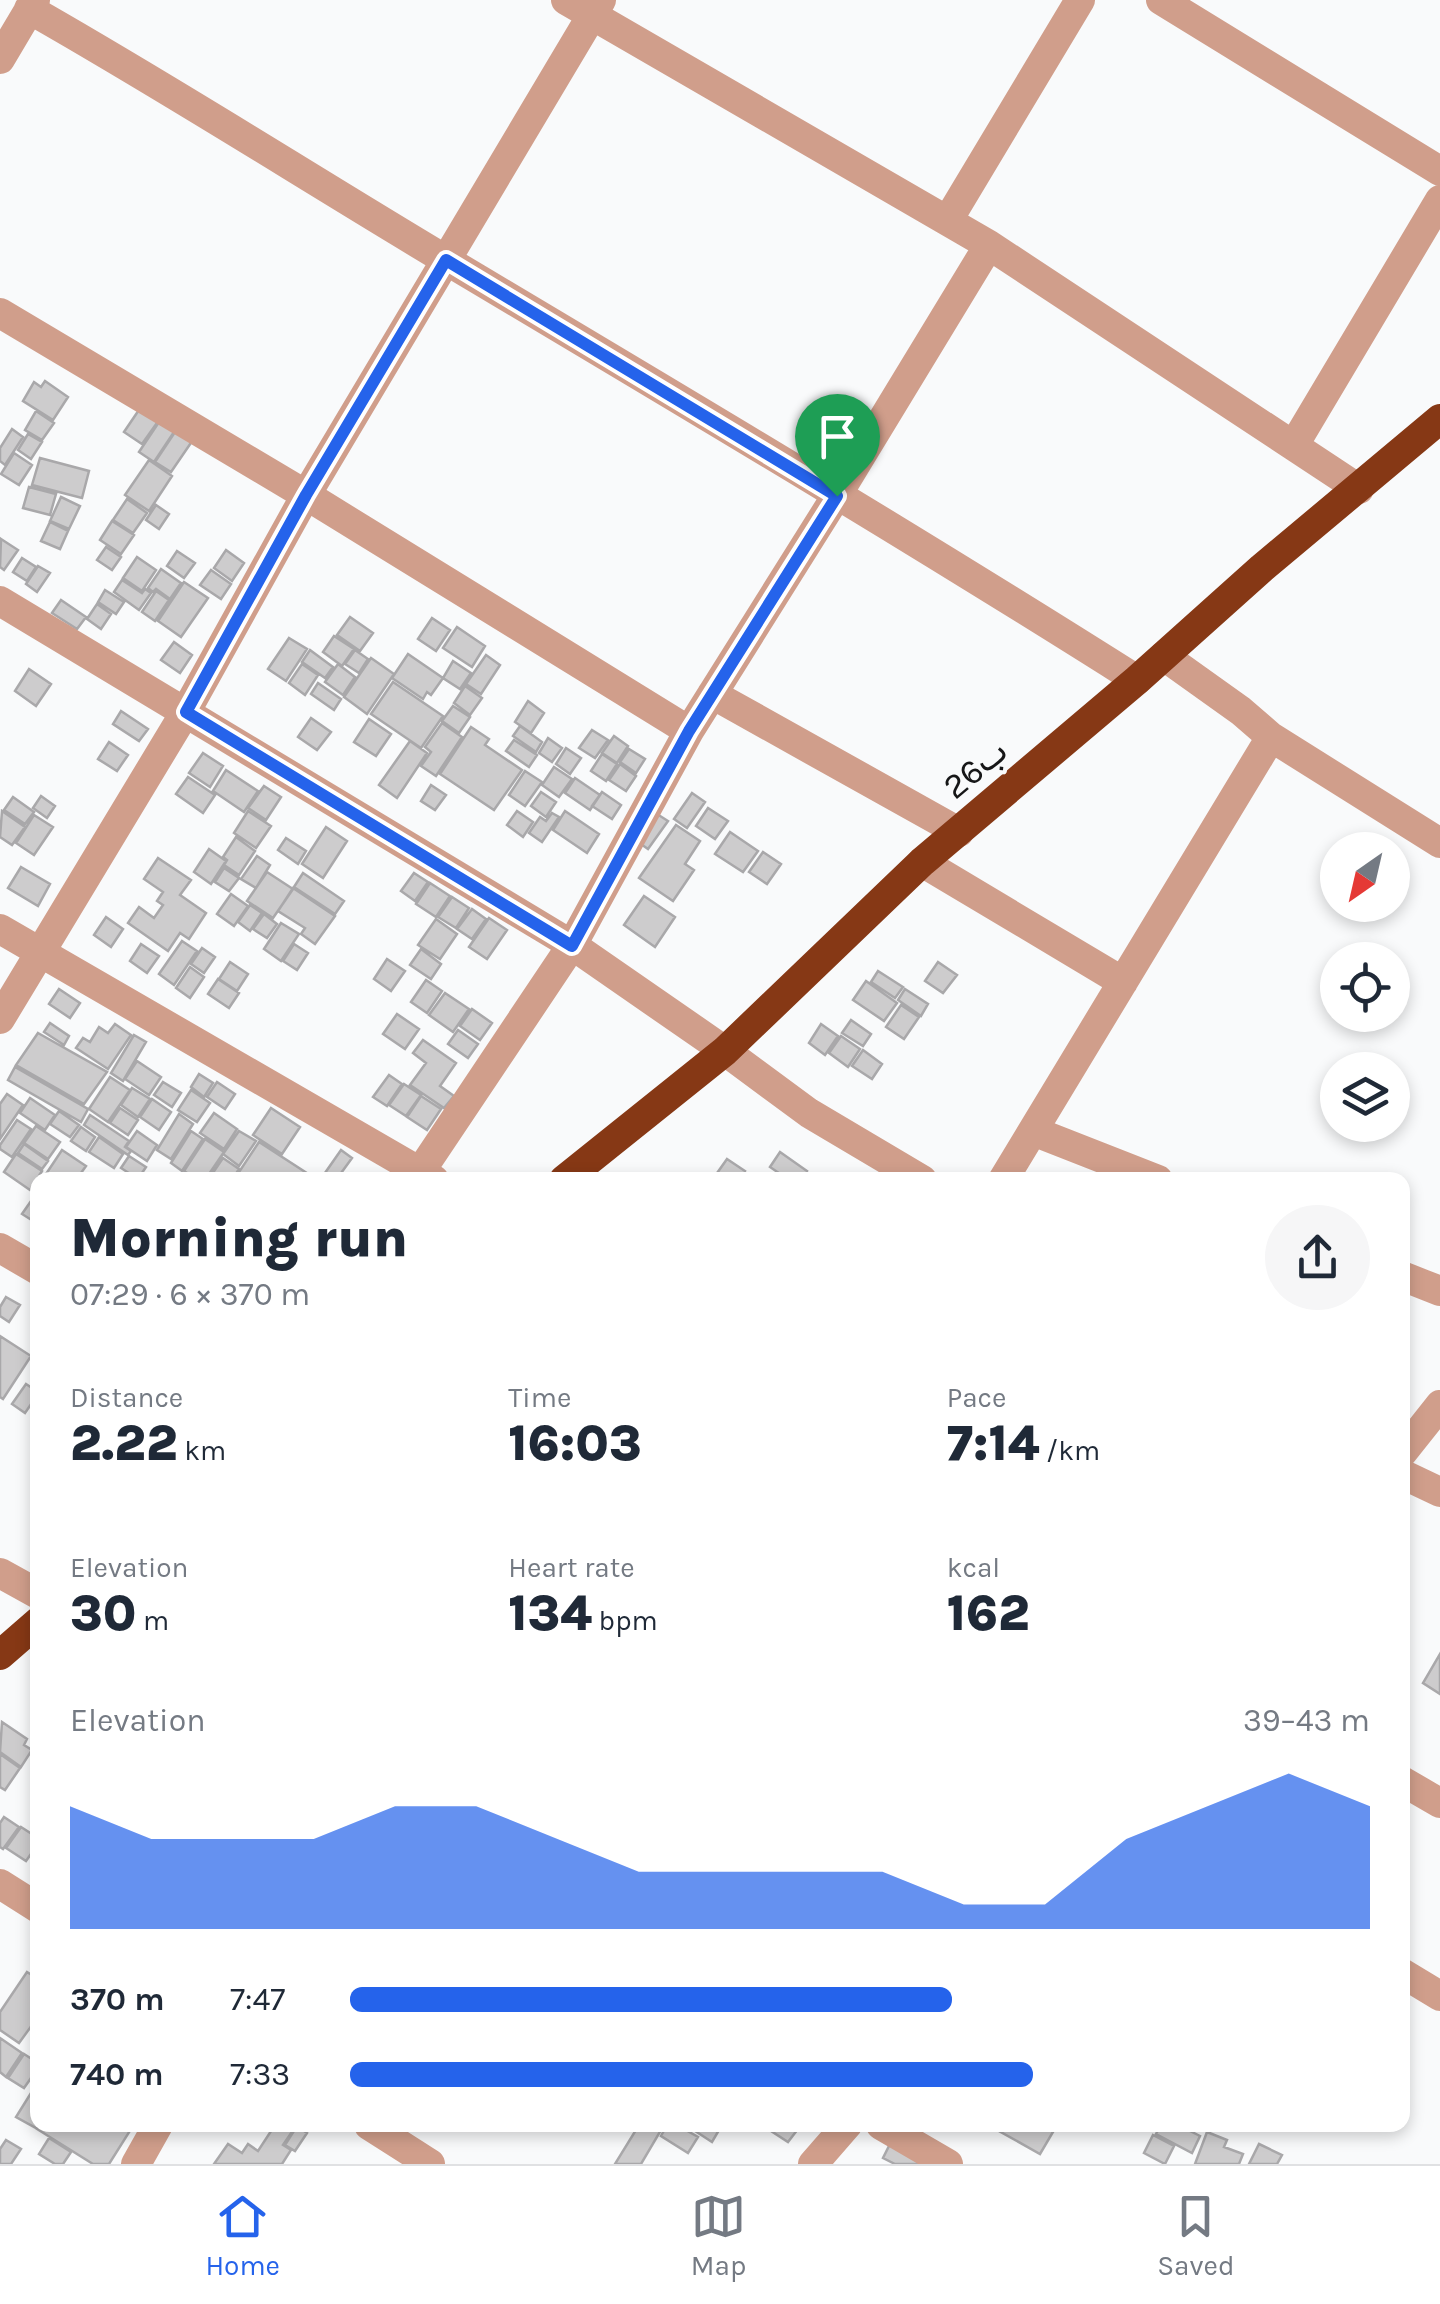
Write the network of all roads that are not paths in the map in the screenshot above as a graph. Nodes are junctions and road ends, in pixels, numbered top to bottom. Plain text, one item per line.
1 (1080, 0) edge
2 (1161, 0) edge
3 (32, 5) edge
4 (586, 5) edge
5 (0, 59) edge
6 (1440, 171) edge
7 (1440, 200) edge
8 (948, 220) junction
9 (989, 245) junction
10 (446, 260) junction
11 (0, 313) edge
12 (1440, 419) edge
13 (1294, 445) junction
14 (1358, 489) junction
15 (306, 495) junction
16 (837, 496) junction
17 (0, 601) edge
18 (1164, 656) junction
19 (1136, 680) junction
20 (712, 694) junction
21 (186, 712) junction
22 (689, 731) junction
23 (1271, 736) junction
24 (959, 832) junction
25 (1440, 843) edge
26 (922, 862) junction
27 (0, 929) edge
28 (572, 946) junction
29 (40, 952) junction
30 (1123, 982) junction
31 (0, 1019) edge
32 (725, 1050) junction
33 (1033, 1131) junction
34 (420, 1172) edge
35 (430, 1172) edge
36 (574, 1172) edge
37 (908, 1172) edge
38 (1008, 1172) edge
39 (1138, 1172) edge
40 (0, 1248) edge
41 (30, 1265) edge
42 (1410, 1279) edge
43 (1440, 1291) edge
44 (1440, 1404) edge
45 (1410, 1443) edge
46 (1410, 1478) edge
47 (1440, 1492) edge
48 (0, 1572) edge
49 (30, 1589) edge
50 (30, 1629) edge
51 (0, 1655) edge
52 (1410, 1786) edge
53 (1440, 1803) edge
54 (0, 1884) edge
55 (30, 1903) edge
56 (1410, 1979) edge
57 (1440, 1996) edge
58 (154, 2132) edge
59 (380, 2132) edge
60 (841, 2132) edge
61 (893, 2132) edge
62 (136, 2164) edge
63 (430, 2164) edge
64 (813, 2164) edge
65 (948, 2164) edge

1 - 8 street
2 - 6 street
3 - 5 street
3 - 10 street
4 - 8 street
4 - 10 street
7 - 13 street
8 - 9 street
9 - 13 street
9 - 16 street
10 - 15 street
10 - 16 street
11 - 15 street
12 - 14 highway, 26ب
13 - 14 street
14 - 18 highway, 26ب
15 - 21 street
15 - 22 street
16 - 19 street
16 - 20 street
17 - 21 street
18 - 19 highway, 26ب
18 - 23 street
19 - 24 highway, 26ب
20 - 22 street
20 - 24 street
21 - 28 street
21 - 29 street
22 - 28 street
23 - 25 street
23 - 30 street
24 - 26 highway, 26ب
26 - 30 street
26 - 32 highway, 26ب
27 - 29 street
28 - 32 street
28 - 35 street
29 - 31 street
29 - 34 street
30 - 33 street
32 - 36 highway, 26ب
32 - 37 street
33 - 38 street
33 - 39 street
40 - 41 street
42 - 43 street
44 - 45 street
46 - 47 street
48 - 49 street
50 - 51 highway
52 - 53 street
54 - 55 street
56 - 57 street
58 - 62 street
59 - 63 street
60 - 64 street
61 - 65 street

